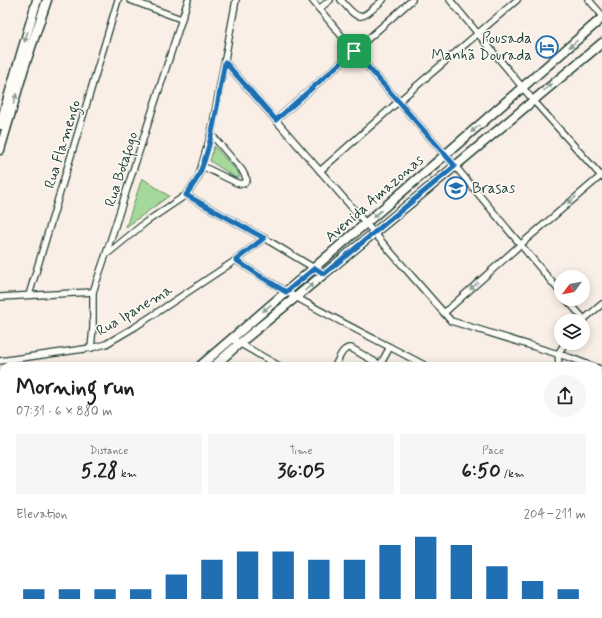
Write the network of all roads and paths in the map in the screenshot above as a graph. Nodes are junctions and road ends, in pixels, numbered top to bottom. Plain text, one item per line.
1 (37, 0) edge
2 (47, 0) edge
3 (118, 0) edge
4 (130, 0) edge
5 (188, 0) edge
6 (236, 0) edge
7 (312, 0) edge
8 (330, 0) edge
9 (341, 0) edge
10 (384, 0) edge
11 (412, 0) edge
12 (450, 0) edge
13 (517, 0) edge
14 (589, 0) edge
15 (319, 9) junction
16 (602, 17) edge
17 (181, 19) junction
18 (478, 33) junction
19 (602, 43) edge
20 (354, 51) junction
21 (225, 62) junction
22 (523, 87) junction
23 (533, 100) junction
24 (398, 101) junction
25 (276, 120) junction
26 (0, 125) edge
27 (211, 134) junction
28 (0, 150) edge
29 (445, 155) junction
30 (202, 166) junction
31 (455, 166) junction
32 (320, 171) junction
33 (602, 176) edge
34 (186, 195) junction
35 (366, 224) junction
36 (374, 233) junction
37 (264, 238) junction
38 (520, 245) junction
39 (106, 254) junction
40 (236, 260) junction
41 (315, 268) junction
42 (324, 274) junction
43 (554, 285) edge
44 (93, 292) junction
45 (286, 292) junction
46 (29, 295) junction
47 (0, 297) edge
48 (297, 297) junction
49 (602, 304) edge
50 (572, 306) edge
51 (444, 313) junction
52 (578, 314) edge
53 (590, 314) edge
54 (232, 339) junction
55 (240, 343) junction
56 (390, 347) junction
57 (91, 348) junction
58 (561, 350) edge
59 (558, 354) junction
60 (0, 361) edge
61 (205, 362) edge
62 (219, 362) edge
63 (273, 362) edge
64 (337, 362) edge
65 (376, 362) edge
66 (382, 362) edge
67 (418, 362) edge
68 (559, 362) edge
69 (581, 362) edge

1 -> 26 street
28 -> 2 street
3 - 46 street, Rua Flamengo
4 - 17 street
5 - 17 street, Rua Botafogo
6 - 21 street
7 - 15 street
8 - 15 street
9 - 10 street
11 - 20 street
12 - 18 street
13 - 18 street
14 - 16 street
15 - 20 street
16 -> 22 street, Avenida Amazonas
17 - 39 street, Rua Botafogo
18 - 22 street
18 - 24 street
23 -> 19 street, Avenida Amazonas
20 - 24 street
20 - 25 street
21 - 25 street
21 - 27 street
22 - 23 street
22 -> 29 street, Avenida Amazonas
23 - 31 street, Avenida Amazonas
23 - 33 street
24 - 29 street
24 - 32 street
25 - 32 street
27 - 30 street
27 - 30 street
29 - 31 street
29 -> 35 street, Avenida Amazonas
30 - 34 street
31 - 36 street, Avenida Amazonas
31 - 38 street
32 - 35 street
33 -> 38 street
34 - 37 street
34 - 39 street
35 - 36 street
35 - 41 street, Avenida Amazonas
36 - 42 street, Avenida Amazonas
36 - 51 street
37 - 40 street, Rua Ipanema
37 - 41 street
38 - 43 street
38 -> 51 street
39 - 44 street, Rua Botafogo
40 - 45 street
40 - 57 street, Rua Ipanema
41 - 42 street
41 - 45 street, Avenida Amazonas
48 -> 42 street, Avenida Amazonas
44 - 46 street
44 - 57 street, Rua Botafogo
45 - 48 street
45 -> 54 street, Avenida Amazonas
46 - 47 street
48 - 55 street, Avenida Amazonas
48 - 56 street
49 - 53 street
50 - 52 street
51 - 59 street
54 - 55 street
54 - 61 street, Avenida Amazonas
55 - 62 street, Avenida Amazonas
55 - 63 street
56 - 66 street
56 - 67 street
57 - 60 street, Rua Ipanema
58 - 59 street
59 - 68 street
59 - 69 street
64 - 65 street

